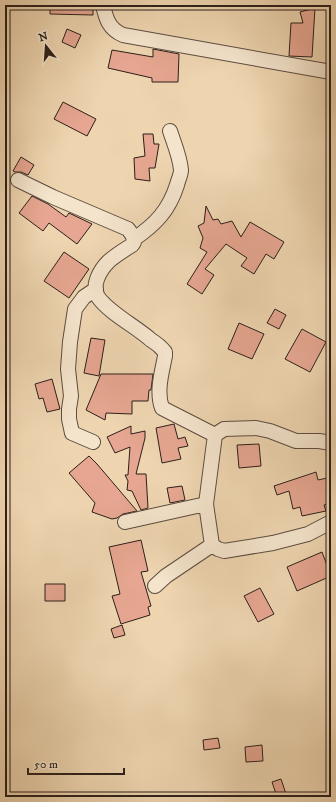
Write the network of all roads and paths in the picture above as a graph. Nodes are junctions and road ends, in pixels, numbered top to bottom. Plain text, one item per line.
1 (103, 5) edge
2 (331, 72) edge
3 (170, 131) dead end
4 (18, 180) dead end
5 (134, 239) junction
6 (96, 289) junction
7 (215, 435) junction
8 (93, 442) dead end
9 (331, 443) edge
10 (206, 504) junction
11 (125, 522) dead end
12 (331, 522) edge
13 (212, 545) junction
14 (155, 586) dead end

1 - 2 street
3 - 5 street
4 - 5 street
5 - 6 street
6 - 7 street
6 - 8 street
7 - 9 street
7 - 10 street
10 - 11 street
10 - 13 street
12 - 13 street
13 - 14 street

